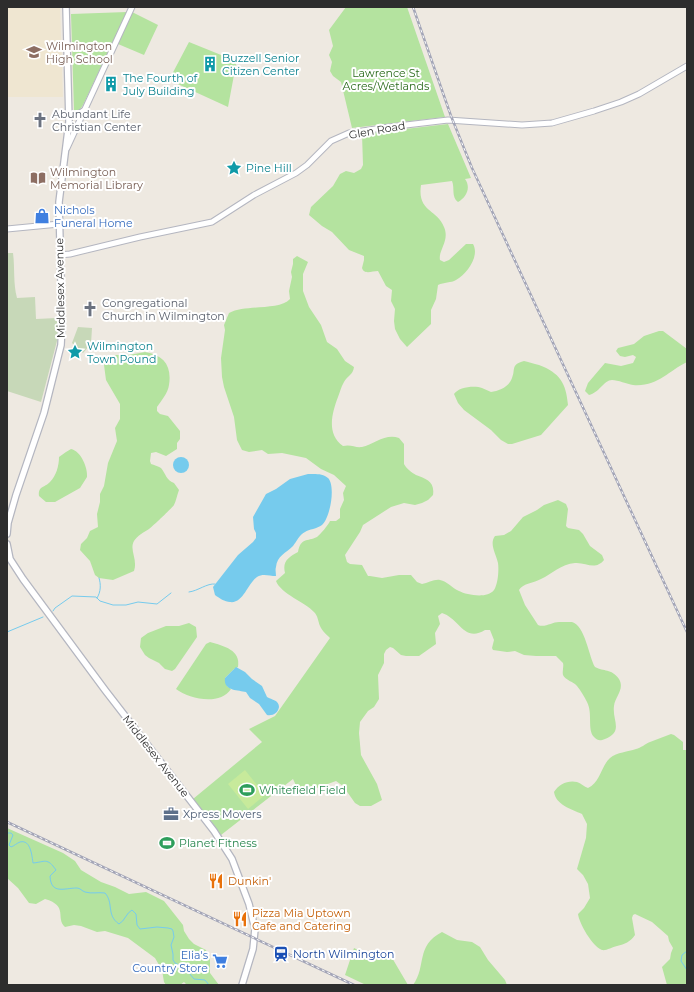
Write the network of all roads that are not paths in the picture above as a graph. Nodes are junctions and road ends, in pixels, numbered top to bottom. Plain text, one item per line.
1 (66, 7) edge
2 (132, 7) edge
3 (687, 66) edge
4 (84, 110) junction
5 (69, 113) junction
6 (66, 148) junction
7 (59, 224) junction
8 (7, 229) edge
9 (60, 255) junction
10 (7, 534) edge
11 (7, 544) edge
12 (8, 555) edge
13 (242, 985) edge

1 - 5 main road
2 - 4 street, Middlesex Avenue
3 - 9 street, Glen Road
4 - 5 street
4 - 6 street, Middlesex Avenue
5 - 6 main road
6 - 7 main road, Middlesex Avenue
7 - 8 street
7 - 9 main road, Middlesex Avenue
9 - 10 main road, Middlesex Avenue
11 - 12 main road, Middlesex Avenue
12 - 13 main road, Middlesex Avenue

